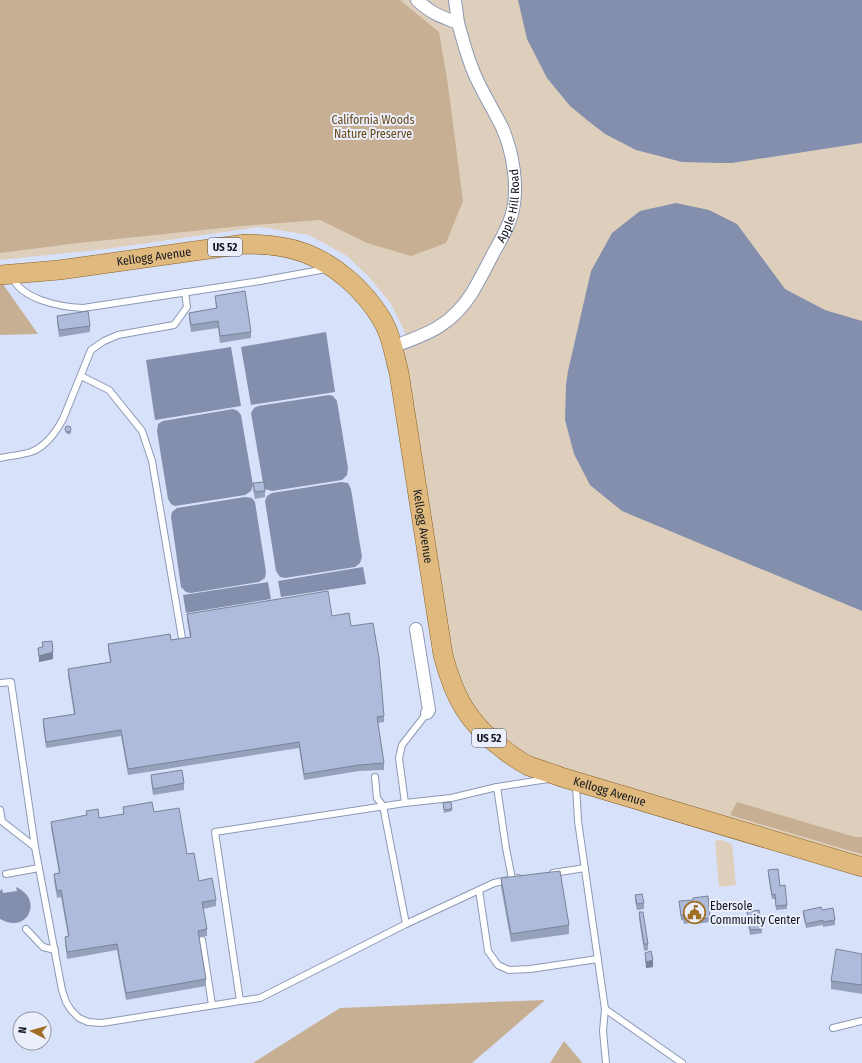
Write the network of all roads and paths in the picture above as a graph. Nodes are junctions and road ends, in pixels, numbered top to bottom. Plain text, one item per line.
1 (417, 0) edge
2 (455, 0) edge
3 (458, 23) junction
4 (333, 268) junction
5 (5, 275) edge
6 (185, 292) junction
7 (392, 347) junction
8 (81, 376) junction
9 (0, 458) edge
10 (186, 618) edge
11 (178, 619) junction
12 (416, 629) dead end
13 (183, 644) edge
14 (0, 683) edge
15 (427, 713) joint
16 (375, 777) dead end
17 (568, 779) junction
18 (497, 787) junction
19 (405, 803) junction
20 (383, 806) junction
21 (0, 810) edge
22 (1, 821) edge
23 (35, 847) junction
24 (862, 867) edge
25 (39, 868) junction
26 (585, 868) junction
27 (6, 874) dead end
28 (549, 874) edge
29 (527, 877) edge
30 (512, 879) junction
31 (479, 890) junction
32 (406, 924) junction
33 (26, 929) dead end
34 (202, 940) dead end
35 (54, 950) junction
36 (598, 959) junction
37 (240, 1001) junction
38 (212, 1005) junction
39 (605, 1009) junction
40 (862, 1021) edge
41 (834, 1028) dead end
42 (606, 1063) edge
43 (682, 1063) edge

1 - 3 street
2 - 3 street, Apple Hill Road
3 - 7 street, Apple Hill Road
4 - 5 main road, Kellogg Avenue / US 52
4 - 6 lane
4 - 7 main road, Kellogg Avenue / US 52
5 - 6 lane
6 - 8 lane
7 - 17 main road, Kellogg Avenue / US 52
8 - 9 lane
8 - 11 lane
10 - 11 lane
11 - 13 lane
12 - 15 street
14 - 23 lane
15 - 19 lane
16 - 20 lane
17 - 18 lane
17 - 24 main road, Kellogg Avenue / US 52
17 - 26 lane
18 - 19 lane
18 - 30 lane
19 - 20 lane
20 - 32 lane
20 - 37 lane
21 - 22 lane
22 - 23 lane
23 - 25 lane
25 - 27 lane
25 - 35 lane
26 - 28 lane
26 - 36 lane
29 - 30 lane
30 - 31 lane
31 - 32 lane
31 - 36 lane
32 - 37 lane
33 - 35 lane
34 - 38 lane
35 - 38 lane
36 - 39 lane
37 - 38 lane
39 - 42 lane
39 - 43 lane
40 - 41 lane

